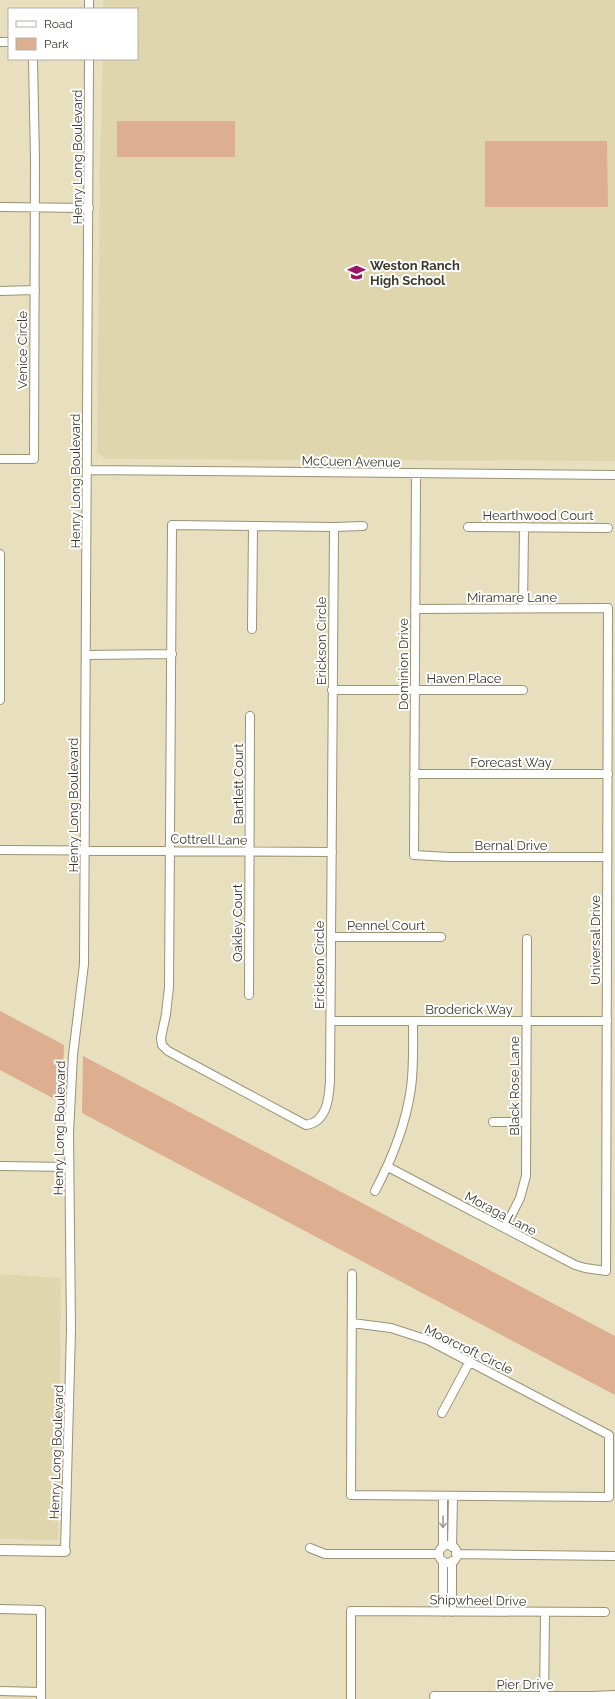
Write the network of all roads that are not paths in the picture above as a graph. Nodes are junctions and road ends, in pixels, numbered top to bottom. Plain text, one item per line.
1 (33, 60) edge
2 (89, 60) edge
3 (0, 207) edge
4 (35, 207) junction
5 (88, 208) junction
6 (34, 290) junction
7 (0, 291) edge
8 (0, 459) edge
9 (87, 470) junction
10 (416, 474) junction
11 (615, 475) edge
12 (364, 526) dead end
13 (253, 527) junction
14 (334, 527) junction
15 (468, 527) dead end
16 (524, 527) junction
17 (608, 528) dead end
18 (0, 554) edge
19 (415, 608) junction
20 (523, 608) junction
21 (608, 608) joint
22 (252, 629) dead end
23 (172, 654) junction
24 (86, 655) junction
25 (332, 690) junction
26 (523, 690) dead end
27 (415, 691) junction
28 (0, 700) edge
29 (250, 716) dead end
30 (414, 774) junction
31 (608, 774) junction
32 (0, 850) edge
33 (85, 851) junction
34 (169, 851) junction
35 (250, 852) junction
36 (332, 852) junction
37 (414, 855) joint
38 (607, 857) junction
39 (441, 936) dead end
40 (332, 937) junction
41 (527, 939) dead end
42 (249, 995) dead end
43 (331, 1021) junction
44 (413, 1021) junction
45 (607, 1021) junction
46 (526, 1022) junction
47 (494, 1122) dead end
48 (526, 1122) junction
49 (0, 1166) edge
50 (69, 1167) junction
51 (388, 1167) junction
52 (375, 1191) dead end
53 (505, 1228) junction
54 (606, 1271) joint
55 (352, 1274) dead end
56 (352, 1323) junction
57 (470, 1361) junction
58 (442, 1413) dead end
59 (443, 1497) junction
60 (453, 1497) junction
61 (310, 1548) dead end
62 (0, 1550) edge
63 (65, 1551) joint
64 (442, 1554) junction
65 (454, 1554) junction
66 (615, 1556) edge
67 (0, 1609) edge
68 (443, 1612) junction
69 (452, 1612) junction
70 (605, 1612) dead end
71 (545, 1613) junction
72 (0, 1691) edge
73 (615, 1694) edge
74 (41, 1695) edge
75 (434, 1696) dead end
76 (544, 1697) edge
77 (351, 1699) edge

1 - 4 street, Venice Circle
2 - 5 street, Henry Long Boulevard
3 - 4 street
4 - 5 street
4 - 6 street, Venice Circle
5 - 9 street, Henry Long Boulevard
6 - 7 street
6 - 8 street, Venice Circle
9 - 10 street, McCuen Avenue
9 - 24 street, Henry Long Boulevard
10 - 11 street, McCuen Avenue
10 - 19 street, Dominion Drive
12 - 14 street
13 - 14 street, Erickson Circle
13 - 22 street
13 - 23 street, Erickson Circle
14 - 25 street, Erickson Circle
15 - 16 street, Hearthwood Court
16 - 17 street, Hearthwood Court
16 - 20 street
18 - 28 street
19 - 20 street, Miramare Lane
19 - 27 street, Dominion Drive
20 - 21 street, Miramare Lane
21 - 31 street, Universal Drive
23 - 24 street
23 - 34 street, Erickson Circle
24 - 33 street, Henry Long Boulevard
25 - 27 street, Haven Place
25 - 36 street, Erickson Circle
26 - 27 street, Haven Place
27 - 30 street, Dominion Drive
29 - 35 street, Bartlett Court
30 - 31 street, Forecast Way
30 - 37 street, Dominion Drive
31 - 38 street, Universal Drive
32 - 33 street, Cottrell Lane
33 - 34 street, Cottrell Lane
33 - 50 street, Henry Long Boulevard
34 - 35 street, Cottrell Lane
34 - 43 street, Erickson Circle
35 - 36 street, Cottrell Lane
35 - 42 street, Oakley Court
36 - 40 street, Erickson Circle
37 - 38 street, Bernal Drive
38 - 45 street, Universal Drive
39 - 40 street, Pennel Court
40 - 43 street, Erickson Circle
41 - 46 street, Black Rose Lane
43 - 44 street, Broderick Way
44 - 46 street, Broderick Way
44 - 51 street
45 - 46 street, Broderick Way
45 - 54 street, Universal Drive
46 - 48 street, Black Rose Lane
47 - 48 street
48 - 53 street, Black Rose Lane
49 - 50 street
50 - 63 street, Henry Long Boulevard
51 - 52 street
51 - 53 street, Moraga Lane
53 - 54 street, Moraga Lane
55 - 56 street
56 - 57 street, Moorcroft Circle
56 - 59 street, Moorcroft Circle
57 - 58 street
57 - 60 street, Moorcroft Circle
59 - 60 street, Moorcroft Circle
59 -> 64 street
60 - 65 street
61 - 64 street
62 - 63 street
64 - 65 street
64 - 65 street
64 - 68 street
65 - 66 street
65 - 69 street
67 - 74 street
68 - 69 street, Shipwheel Drive
68 - 77 street, Shipwheel Drive
69 - 71 street, Shipwheel Drive
70 - 71 street, Shipwheel Drive
71 - 76 street
72 - 74 street
73 - 76 street, Pier Drive
75 - 76 street, Pier Drive

